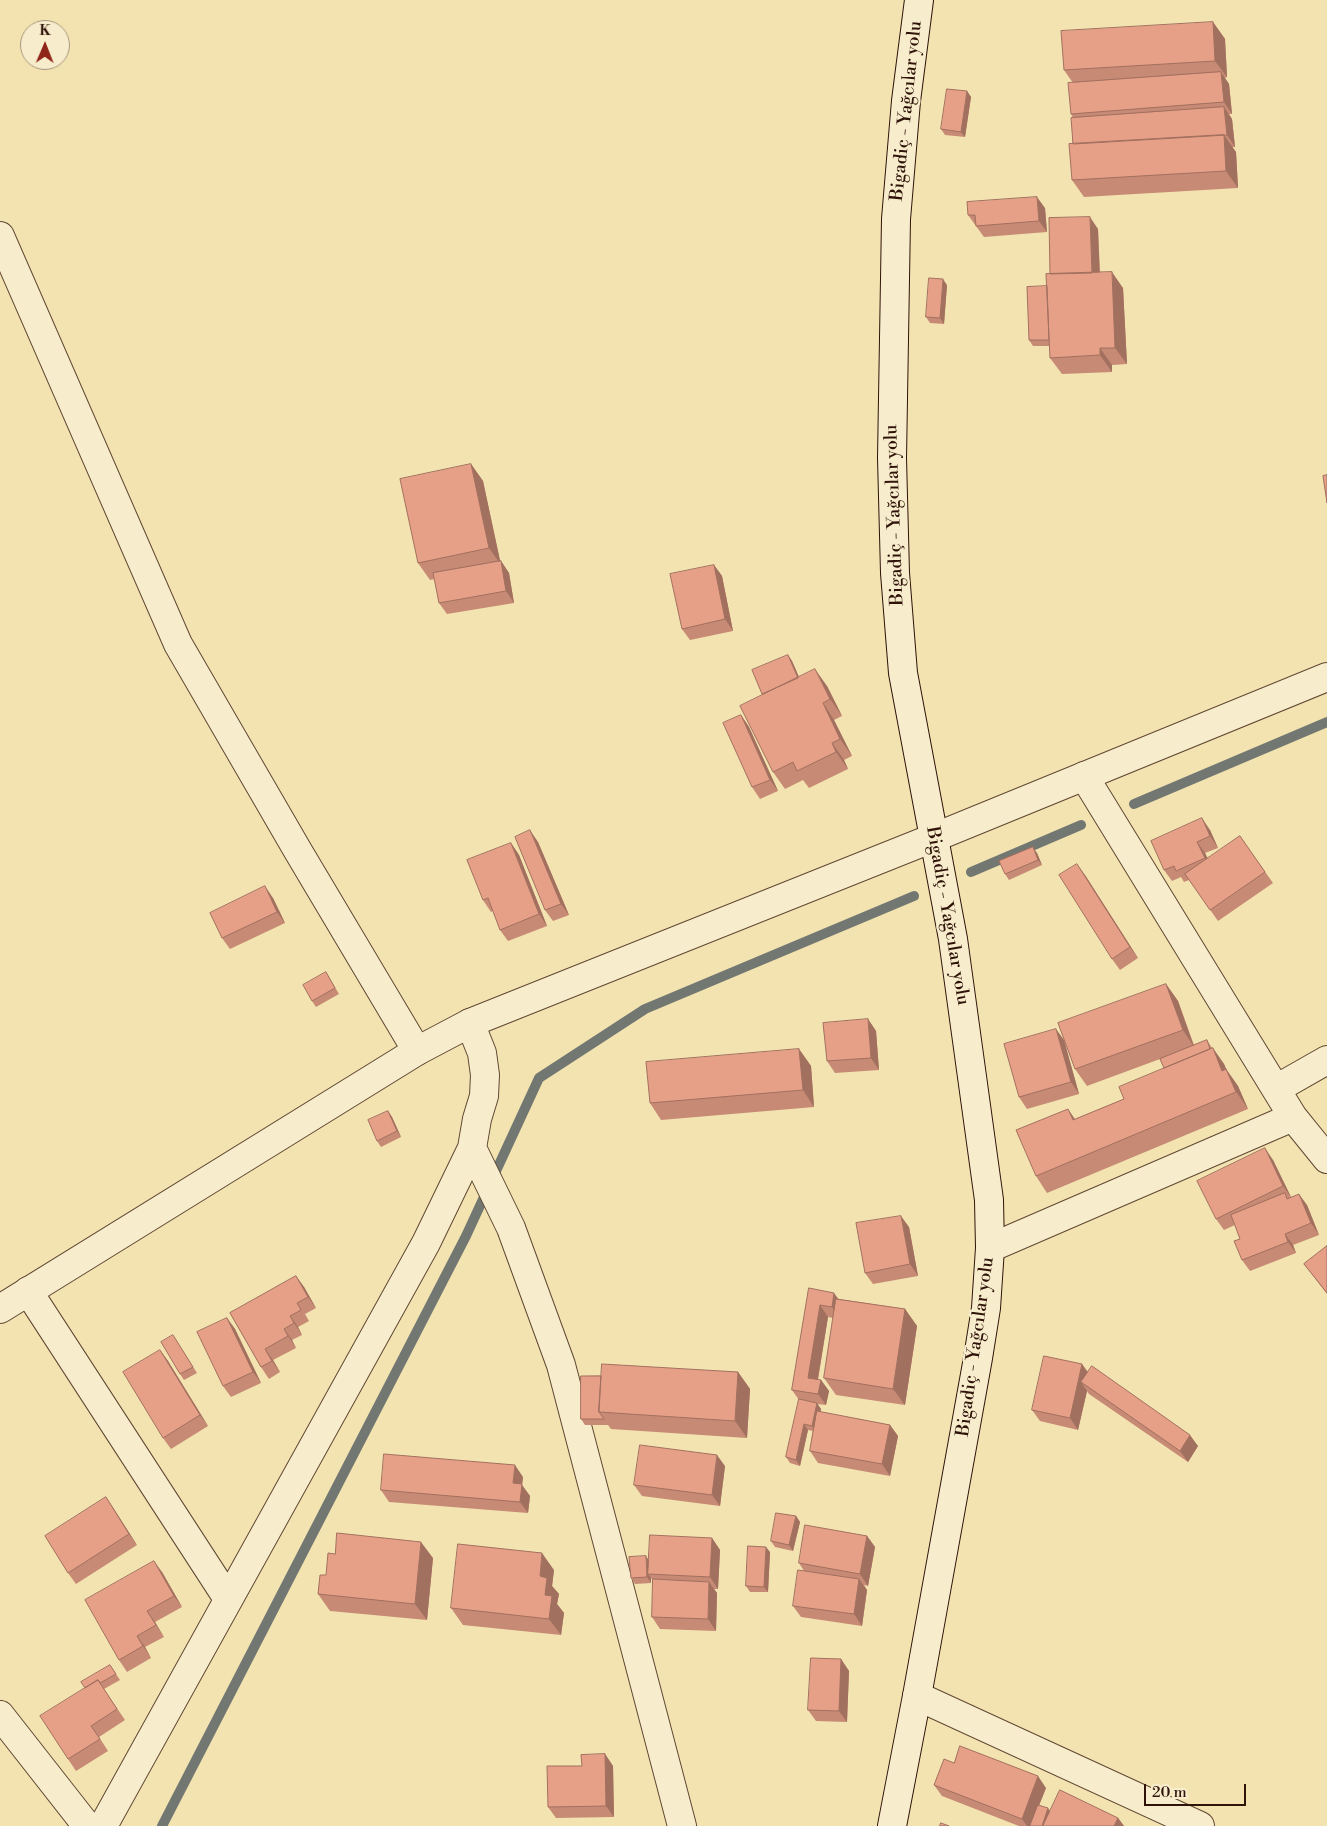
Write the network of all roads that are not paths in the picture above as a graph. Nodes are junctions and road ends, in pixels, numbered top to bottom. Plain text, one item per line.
1 (920, 0) edge
2 (0, 236) edge
3 (1327, 677) edge
4 (1084, 776) junction
5 (933, 838) junction
6 (470, 1023) junction
7 (418, 1052) junction
8 (1327, 1060) edge
9 (1276, 1089) junction
10 (1293, 1117) junction
11 (478, 1158) junction
12 (1327, 1159) edge
13 (990, 1248) junction
14 (28, 1291) junction
15 (0, 1309) edge
16 (228, 1600) junction
17 (917, 1696) junction
18 (0, 1716) edge
19 (87, 1826) edge
20 (103, 1826) edge
21 (682, 1826) edge
22 (892, 1826) edge
23 (1200, 1826) edge

1 - 5 street, Bigadiç - Yağcılar yolu
2 - 7 street
3 - 4 street
4 - 5 street
4 - 9 street
5 - 6 street
5 - 13 street, Bigadiç - Yağcılar yolu
6 - 7 street
6 - 11 street
7 - 14 street
8 - 9 street
9 - 10 street
10 - 12 street
10 - 13 street
11 - 16 street
11 - 21 street
13 - 17 street, Bigadiç - Yağcılar yolu
14 - 15 street
14 - 16 street
16 - 20 street
17 - 22 street, Bigadiç - Yağcılar yolu
17 - 23 street
18 - 19 street

